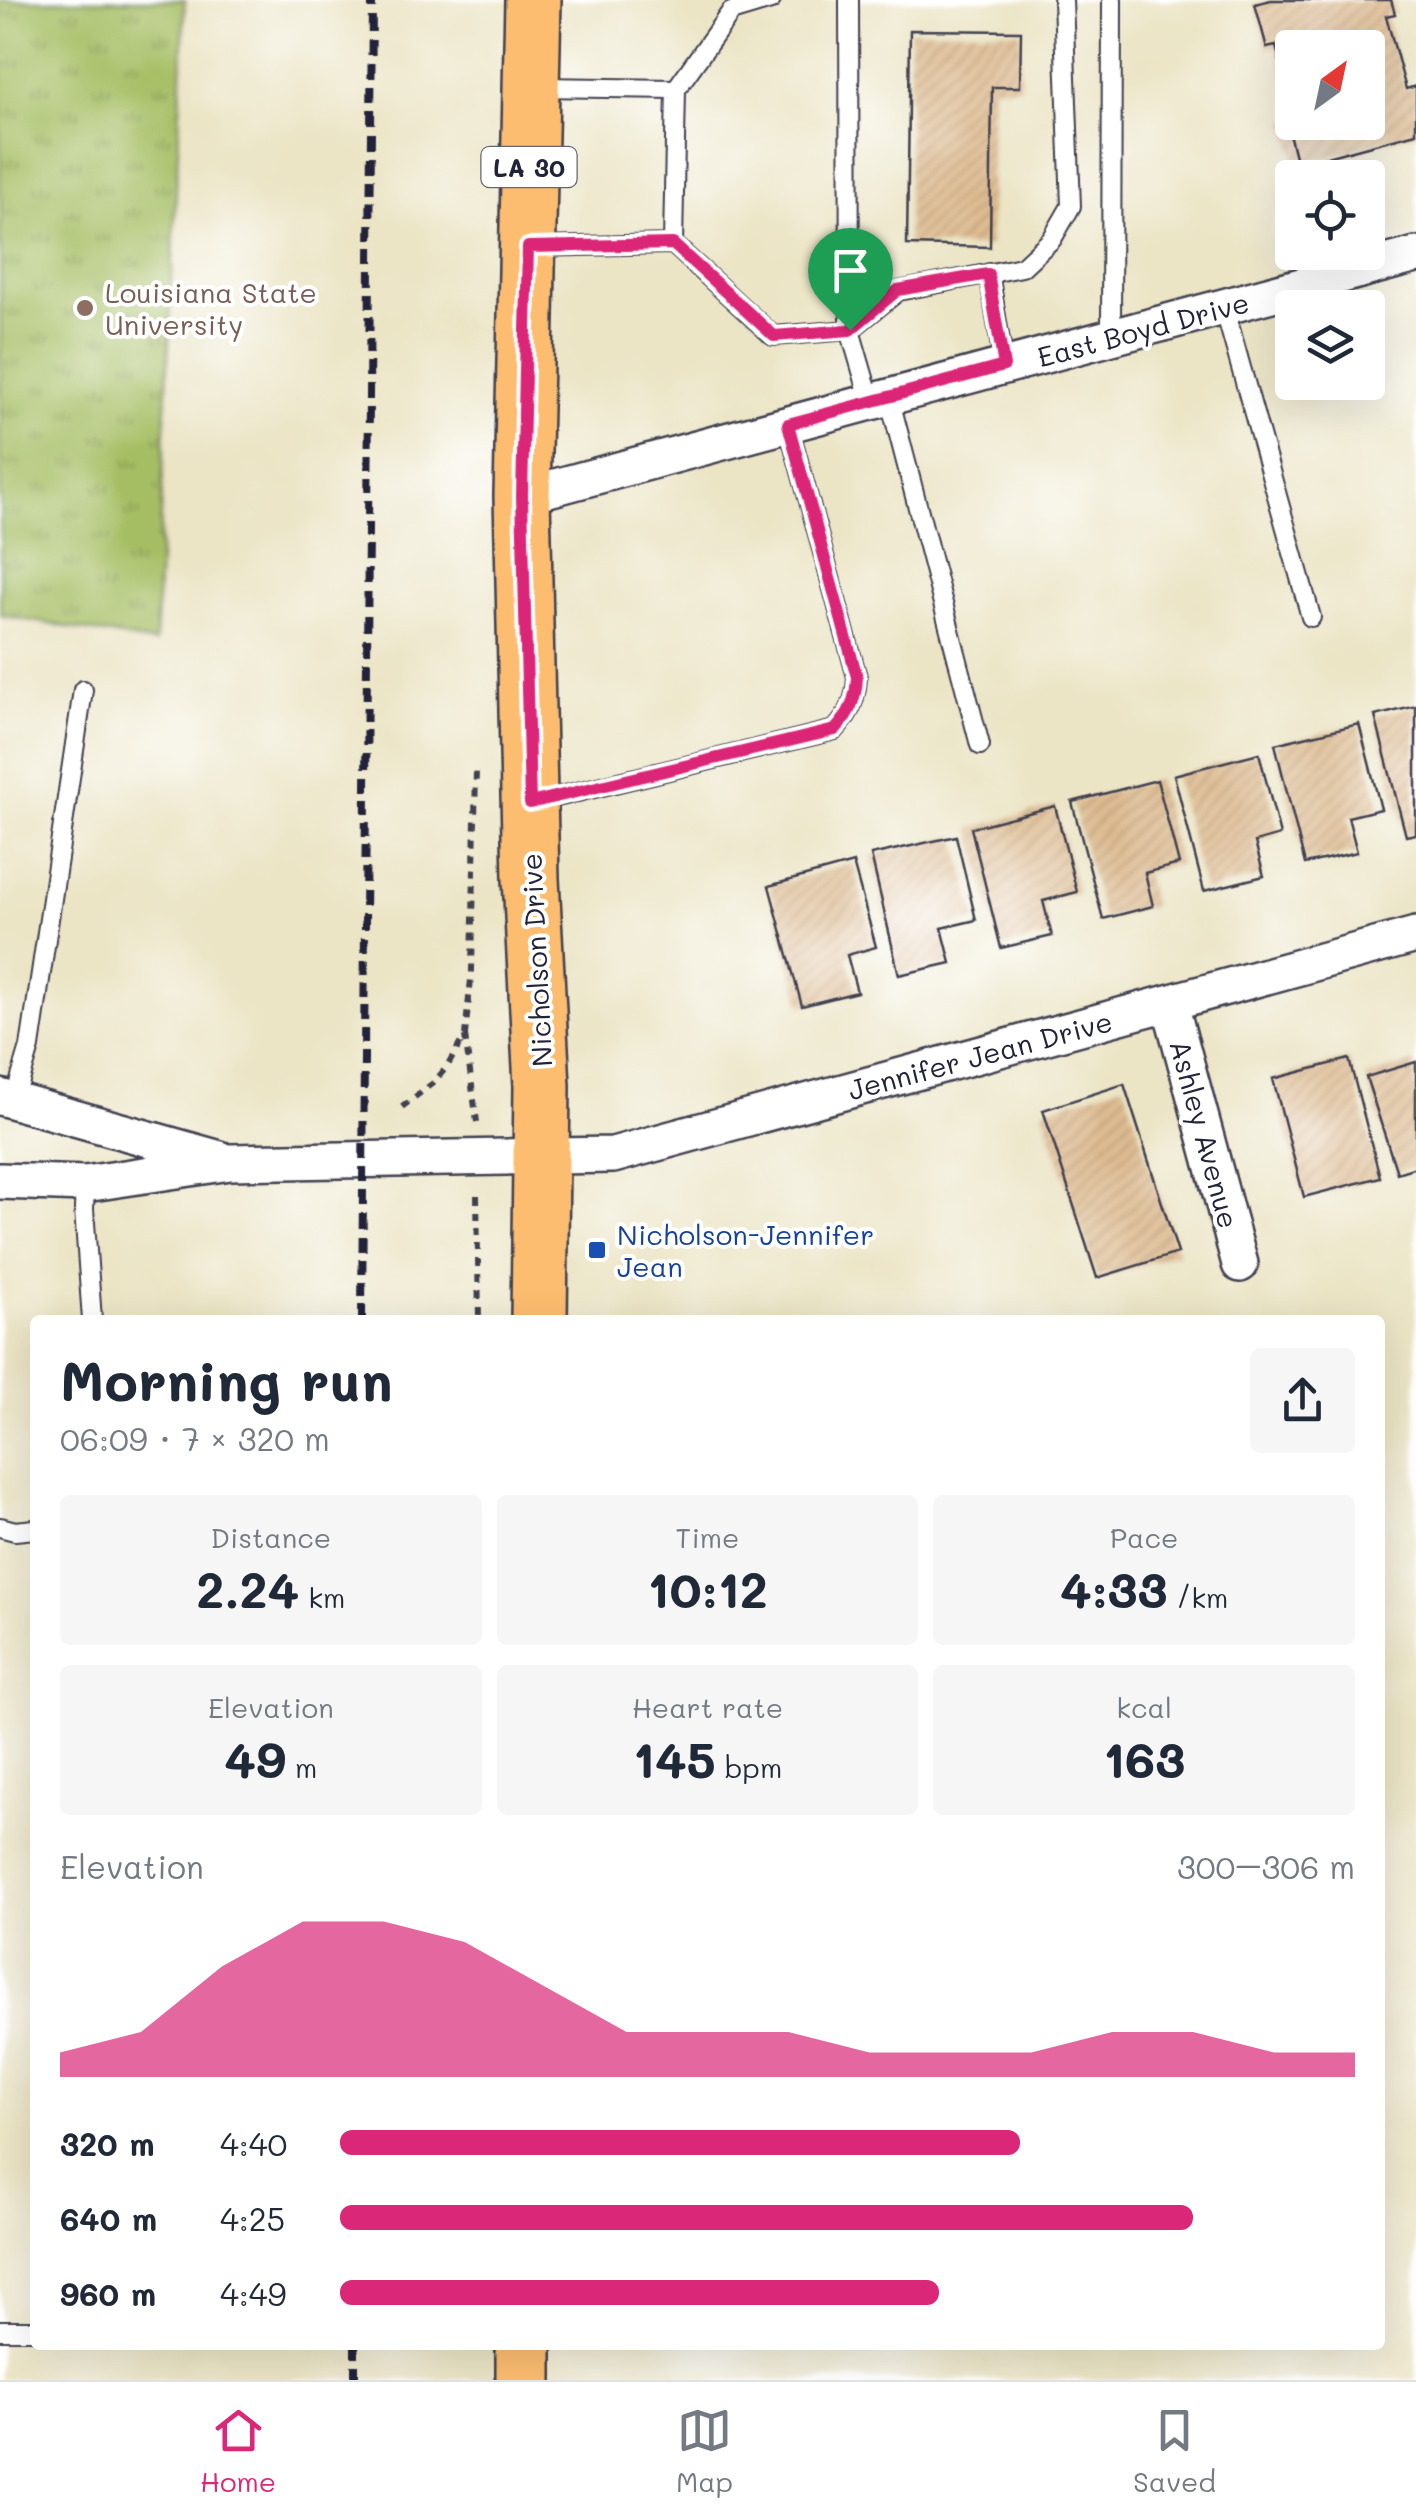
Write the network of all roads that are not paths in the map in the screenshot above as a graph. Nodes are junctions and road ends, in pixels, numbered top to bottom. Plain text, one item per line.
1 (533, 0) edge
2 (772, 0) edge
3 (849, 0) edge
4 (1062, 0) edge
5 (1112, 0) edge
6 (531, 87) junction
7 (676, 89) junction
8 (673, 244) junction
9 (528, 247) junction
10 (1416, 255) edge
11 (988, 274) junction
12 (1224, 307) junction
13 (850, 330) junction
14 (1111, 336) junction
15 (1004, 366) junction
16 (880, 400) junction
17 (788, 424) junction
18 (522, 496) junction
19 (1311, 617) dead end
20 (83, 690) dead end
21 (980, 745) dead end
22 (530, 803) junction
23 (1416, 935) edge
24 (1170, 1004) junction
25 (7, 1099) edge
26 (542, 1156) junction
27 (230, 1162) junction
28 (0, 1181) edge
29 (86, 1184) junction
30 (1240, 1264) dead end
31 (92, 1315) edge
32 (539, 1315) edge
33 (0, 1527) edge
34 (30, 1530) edge
35 (0, 2330) edge
36 (30, 2330) edge
37 (524, 2350) edge
38 (524, 2380) edge

1 - 6 main road, Nicholson Drive / LA 30
2 - 7 lane
3 - 13 lane
4 - 11 lane
5 - 14 lane
6 - 7 lane
6 - 9 main road, Nicholson Drive / LA 30
7 - 8 lane
8 - 9 lane
8 - 13 lane
9 - 18 main road, Nicholson Drive / LA 30
10 - 12 street, East Boyd Drive
11 - 13 lane
11 - 15 lane
12 - 14 street, East Boyd Drive
12 - 19 lane
13 - 16 lane
14 - 15 street, East Boyd Drive
15 - 16 street, East Boyd Drive
16 - 17 street, East Boyd Drive
16 - 21 lane
17 - 18 street, East Boyd Drive
17 - 22 lane
18 - 22 main road, Nicholson Drive / LA 30
20 - 25 lane
22 - 26 main road, Nicholson Drive / LA 30
23 - 24 street, Jennifer Jean Drive
24 - 26 street, Jennifer Jean Drive
24 - 30 street, Ashley Avenue
25 - 27 street
26 - 27 street, Jennifer Jean Drive
26 - 32 main road, Nicholson Drive / LA 30
27 - 29 street
28 - 29 street
29 - 31 lane
33 - 34 lane
35 - 36 lane
37 - 38 main road

